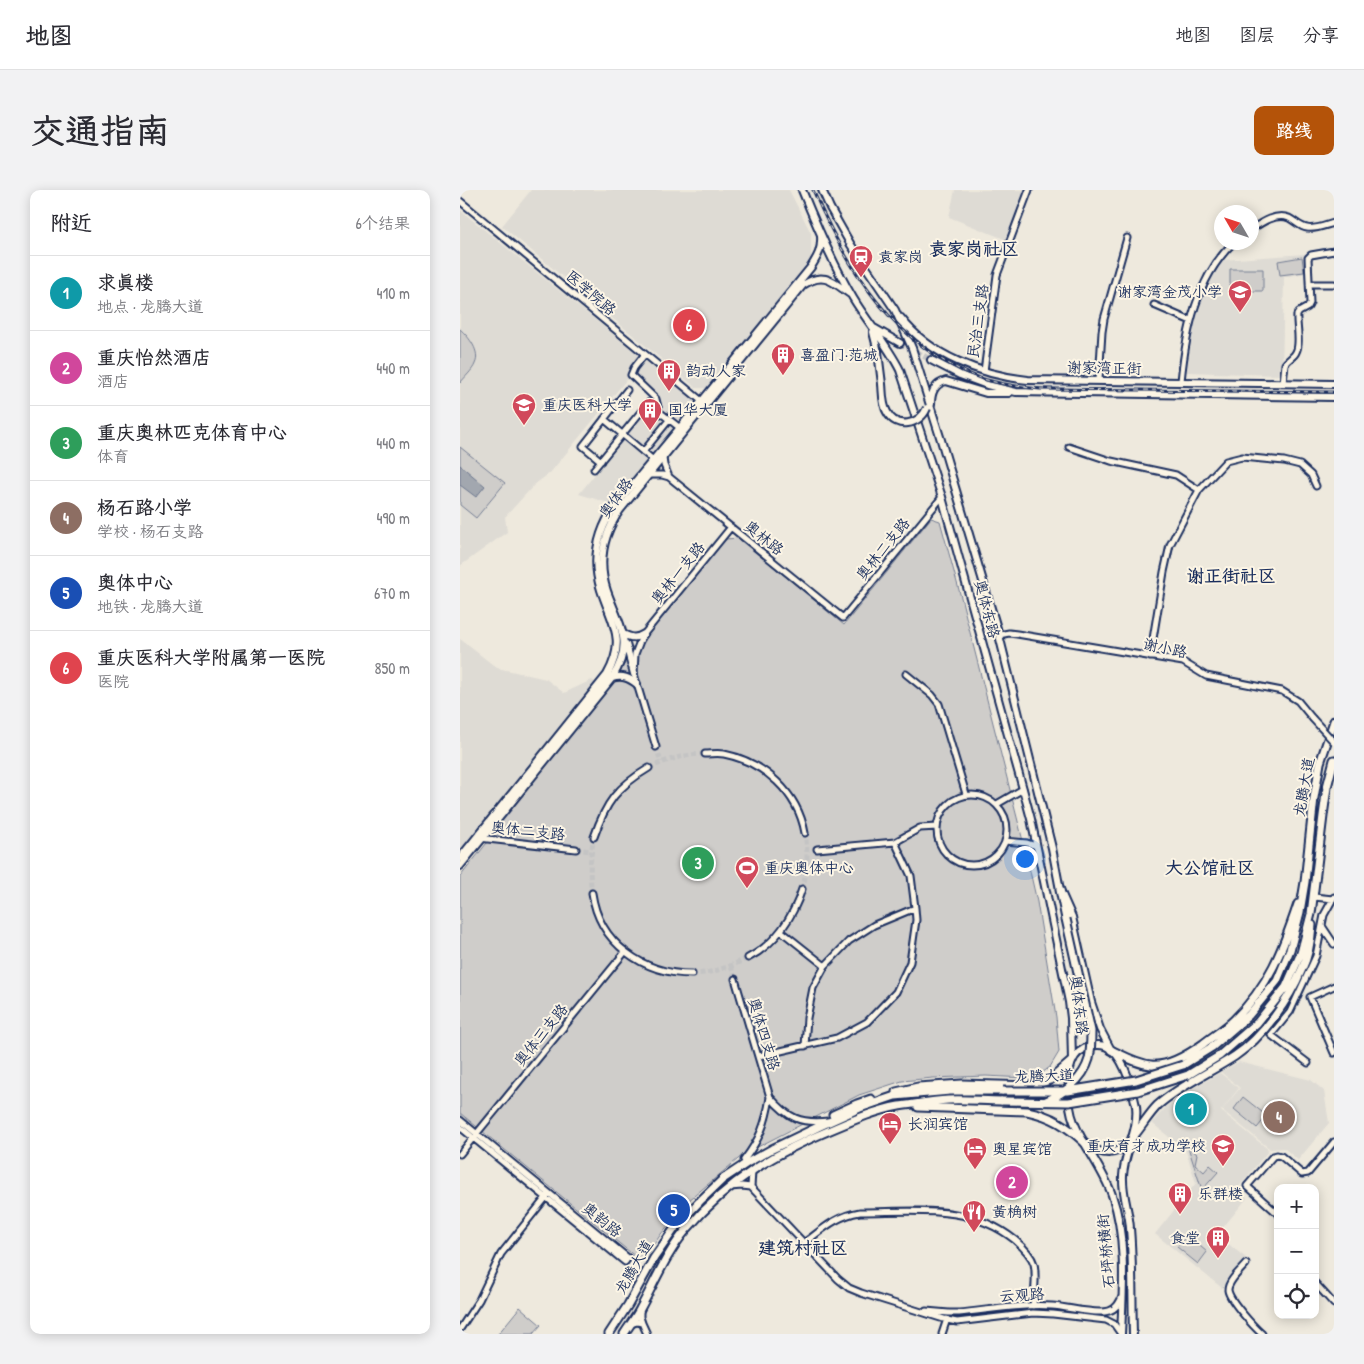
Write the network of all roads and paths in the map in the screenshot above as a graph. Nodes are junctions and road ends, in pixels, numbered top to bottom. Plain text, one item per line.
1 (802, 190) edge
2 (822, 190) edge
3 (1029, 190) edge
4 (460, 201) edge
5 (1334, 223) edge
6 (1259, 225) edge
7 (821, 233) junction
8 (1127, 238) dead end
9 (1227, 250) edge
10 (1334, 251) edge
11 (1309, 284) junction
12 (1334, 284) edge
13 (852, 296) junction
14 (1154, 305) dead end
15 (895, 310) junction
16 (1191, 321) junction
17 (871, 326) junction
18 (900, 343) tunnel mouth
19 (645, 354) junction
20 (931, 360) tunnel mouth
21 (984, 370) junction
22 (1099, 380) junction
23 (1181, 382) junction
24 (1283, 383) junction
25 (1334, 384) edge
26 (627, 390) dead end
27 (1016, 392) junction
28 (1334, 397) edge
29 (704, 403) junction
30 (929, 409) junction
31 (659, 412) junction
32 (604, 419) junction
33 (669, 420) junction
34 (680, 428) junction
35 (623, 434) junction
36 (1069, 447) dead end
37 (643, 452) junction
38 (663, 458) junction
39 (653, 460) junction
40 (601, 461) junction
41 (594, 469) dead end
42 (649, 475) junction
43 (670, 477) junction
44 (1316, 486) dead end
45 (1199, 490) junction
46 (942, 497) junction
47 (731, 527) junction
48 (843, 618) joint
49 (623, 634) junction
50 (644, 634) junction
51 (998, 635) junction
52 (1150, 657) junction
53 (634, 674) junction
54 (906, 674) dead end
55 (612, 678) junction
56 (637, 684) junction
57 (1334, 721) edge
58 (1334, 742) edge
59 (656, 746) tunnel mouth
60 (705, 754) tunnel mouth
61 (1334, 760) edge
62 (649, 768) tunnel mouth
63 (1023, 789) junction
64 (966, 794) junction
65 (997, 804) junction
66 (937, 827) junction
67 (805, 834) tunnel mouth
68 (594, 837) tunnel mouth
69 (480, 838) junction
70 (1005, 841) junction
71 (896, 842) junction
72 (1036, 846) junction
73 (576, 849) tunnel mouth
74 (817, 849) dead end
75 (460, 858) edge
76 (460, 866) edge
77 (1305, 882) junction
78 (802, 890) tunnel mouth
79 (1060, 890) junction
80 (592, 893) tunnel mouth
81 (1333, 898) edge
82 (1314, 899) junction
83 (915, 908) junction
84 (1321, 926) junction
85 (782, 931) junction
86 (1334, 944) edge
87 (625, 952) junction
88 (748, 958) tunnel mouth
89 (825, 966) junction
90 (692, 974) tunnel mouth
91 (735, 979) tunnel mouth
92 (1334, 986) edge
93 (805, 1046) junction
94 (1111, 1050) junction
95 (1334, 1052) edge
96 (758, 1056) junction
97 (1072, 1061) junction
98 (1308, 1063) dead end
99 (770, 1097) junction
100 (1044, 1102) junction
101 (898, 1106) junction
102 (460, 1120) edge
103 (831, 1121) junction
104 (816, 1122) junction
105 (460, 1127) edge
106 (475, 1136) junction
107 (1132, 1138) junction
108 (1334, 1142) edge
109 (1085, 1143) junction
110 (460, 1154) edge
111 (744, 1160) junction
112 (752, 1170) junction
113 (723, 1179) junction
114 (730, 1187) junction
115 (751, 1187) junction
116 (548, 1195) junction
117 (1274, 1210) edge
118 (804, 1243) junction
119 (1246, 1264) dead end
120 (1319, 1287) edge
121 (1122, 1295) junction
122 (1334, 1304) edge
123 (1033, 1306) junction
124 (640, 1310) junction
125 (915, 1310) junction
126 (1109, 1311) junction
127 (948, 1313) junction
128 (947, 1320) junction
129 (1106, 1320) junction
130 (642, 1323) junction
131 (631, 1324) junction
132 (460, 1329) edge
133 (609, 1334) edge
134 (624, 1334) edge
135 (647, 1334) edge
136 (942, 1334) edge
137 (1121, 1334) edge
138 (1133, 1334) edge
139 (1262, 1334) edge

1 - 7 main road, 奥体东路
2 - 15 main road
3 - 21 street, 民治三支路
4 - 19 street, 医学院路
5 - 6 street
7 - 13 main road, 奥体东路
7 - 29 main road, 奥体路
8 - 22 street
9 - 16 street
10 - 11 street
11 - 12 street
11 - 24 street
13 - 17 main road, 奥体东路
13 - 29 main road, 奥体路
14 - 16 street
15 - 21 main road, 谢家湾正街
15 - 30 main road
16 - 23 street
17 - 18 main road
17 - 30 main road, bridge
17 - 46 main road, 奥体东路
19 - 29 street, 医学院路
19 - 31 street
20 - 27 main road, 谢家湾正街
21 - 22 main road, 谢家湾正街
22 - 23 main road, 谢家湾正街
23 - 24 main road, 谢家湾正街
24 - 25 main road, 谢家湾正街
26 - 32 street
27 - 28 main road, 谢家湾正街
27 - 30 main road
29 - 34 main road, 奥体路
29 - 38 main road, 奥体路
30 - 51 main road, 奥体东路
31 - 33 street
31 - 35 street
32 - 35 street
32 - 40 street
33 - 34 street
33 - 37 street
34 - 39 main road, 奥体路
35 - 37 street
35 - 40 street
36 - 45 street
37 - 39 street
38 - 42 main road, 奥体路
38 - 43 street
39 - 69 main road, 奥体路
40 - 41 street
42 - 43 street
42 - 49 main road, 奥体路
43 - 47 street, 奥林路
44 - 45 street
45 - 52 street
46 - 48 street, 奥林二支路
46 - 63 main road, 奥体东路
47 - 48 street, 奥林路
47 - 50 street, 奥林一支路
49 - 50 main road
49 - 53 main road
49 - 55 main road, 奥体路
50 - 53 street, 奥林一支路
51 - 52 street, 谢小路
51 - 79 main road, 奥体东路
52 - 58 street, 谢小路, bridge
53 - 56 street
54 - 64 street
55 - 56 main road
55 - 69 main road, 奥体路
56 - 59 street
57 - 77 highway, 龙腾大道
60 - 67 street
61 - 82 highway, 龙腾大道
62 - 68 street
63 - 65 street
63 - 72 main road, 奥体东路
64 - 65 street
64 - 66 street
65 - 70 street
66 - 70 street
66 - 71 street
69 - 73 street, 奥体二支路
69 - 75 main road, 奥体路
69 - 76 main road, 奥体路
70 - 72 street
71 - 74 street
71 - 83 street
72 - 97 main road, 奥体东路
77 - 94 highway
77 - 103 highway, 龙腾大道, bridge
78 - 85 street
79 - 94 main road, 奥体东路
79 - 100 highway, bridge
80 - 87 street
81 - 82 street
81 - 84 street
82 - 100 highway, 龙腾大道, bridge
82 - 107 highway
83 - 89 street
83 - 93 street
84 - 86 street
84 - 98 street
85 - 88 street
85 - 89 street
87 - 90 street
87 - 106 street, 奥体三支路
89 - 93 street
91 - 96 street, 奥体四支路
92 - 95 street
93 - 96 street
94 - 97 main road
94 - 107 main road
96 - 99 street, 奥体四支路
97 - 104 highway
97 - 109 main road
99 - 104 street
99 - 111 street
100 - 101 highway, 龙腾大道, bridge
101 - 109 highway
101 - 112 highway, 龙腾大道
102 - 106 street, 奥韵路
103 - 104 street
103 - 113 highway, 龙腾大道
104 - 111 highway
105 - 106 street, 奥韵路
106 - 110 street, 奥体三支路
106 - 116 street, 奥韵路
107 - 109 main road
107 - 138 main road, 石坪桥横街
108 - 117 street
109 - 121 main road, 石坪桥横街
111 - 113 highway
112 - 114 highway, 龙腾大道
112 - 115 street
113 - 133 highway, 龙腾大道
114 - 115 street
114 - 124 highway, 龙腾大道
115 - 118 street, 云观路
116 - 116 street, 奥韵路
116 - 132 street
118 - 123 street
118 - 125 street, 云观路
119 - 139 street
120 - 122 street
121 - 126 street
121 - 137 main road, 石坪桥横街
123 - 126 street, 云观路
123 - 127 street, 云观路
124 - 130 street
124 - 131 highway, 龙腾大道
125 - 127 street, 云观路
125 - 128 street, 云观路
126 - 129 street
127 - 128 street
128 - 129 street, 云观路
128 - 136 street
129 - 137 street
130 - 131 street
130 - 135 street
131 - 134 highway, 龙腾大道

